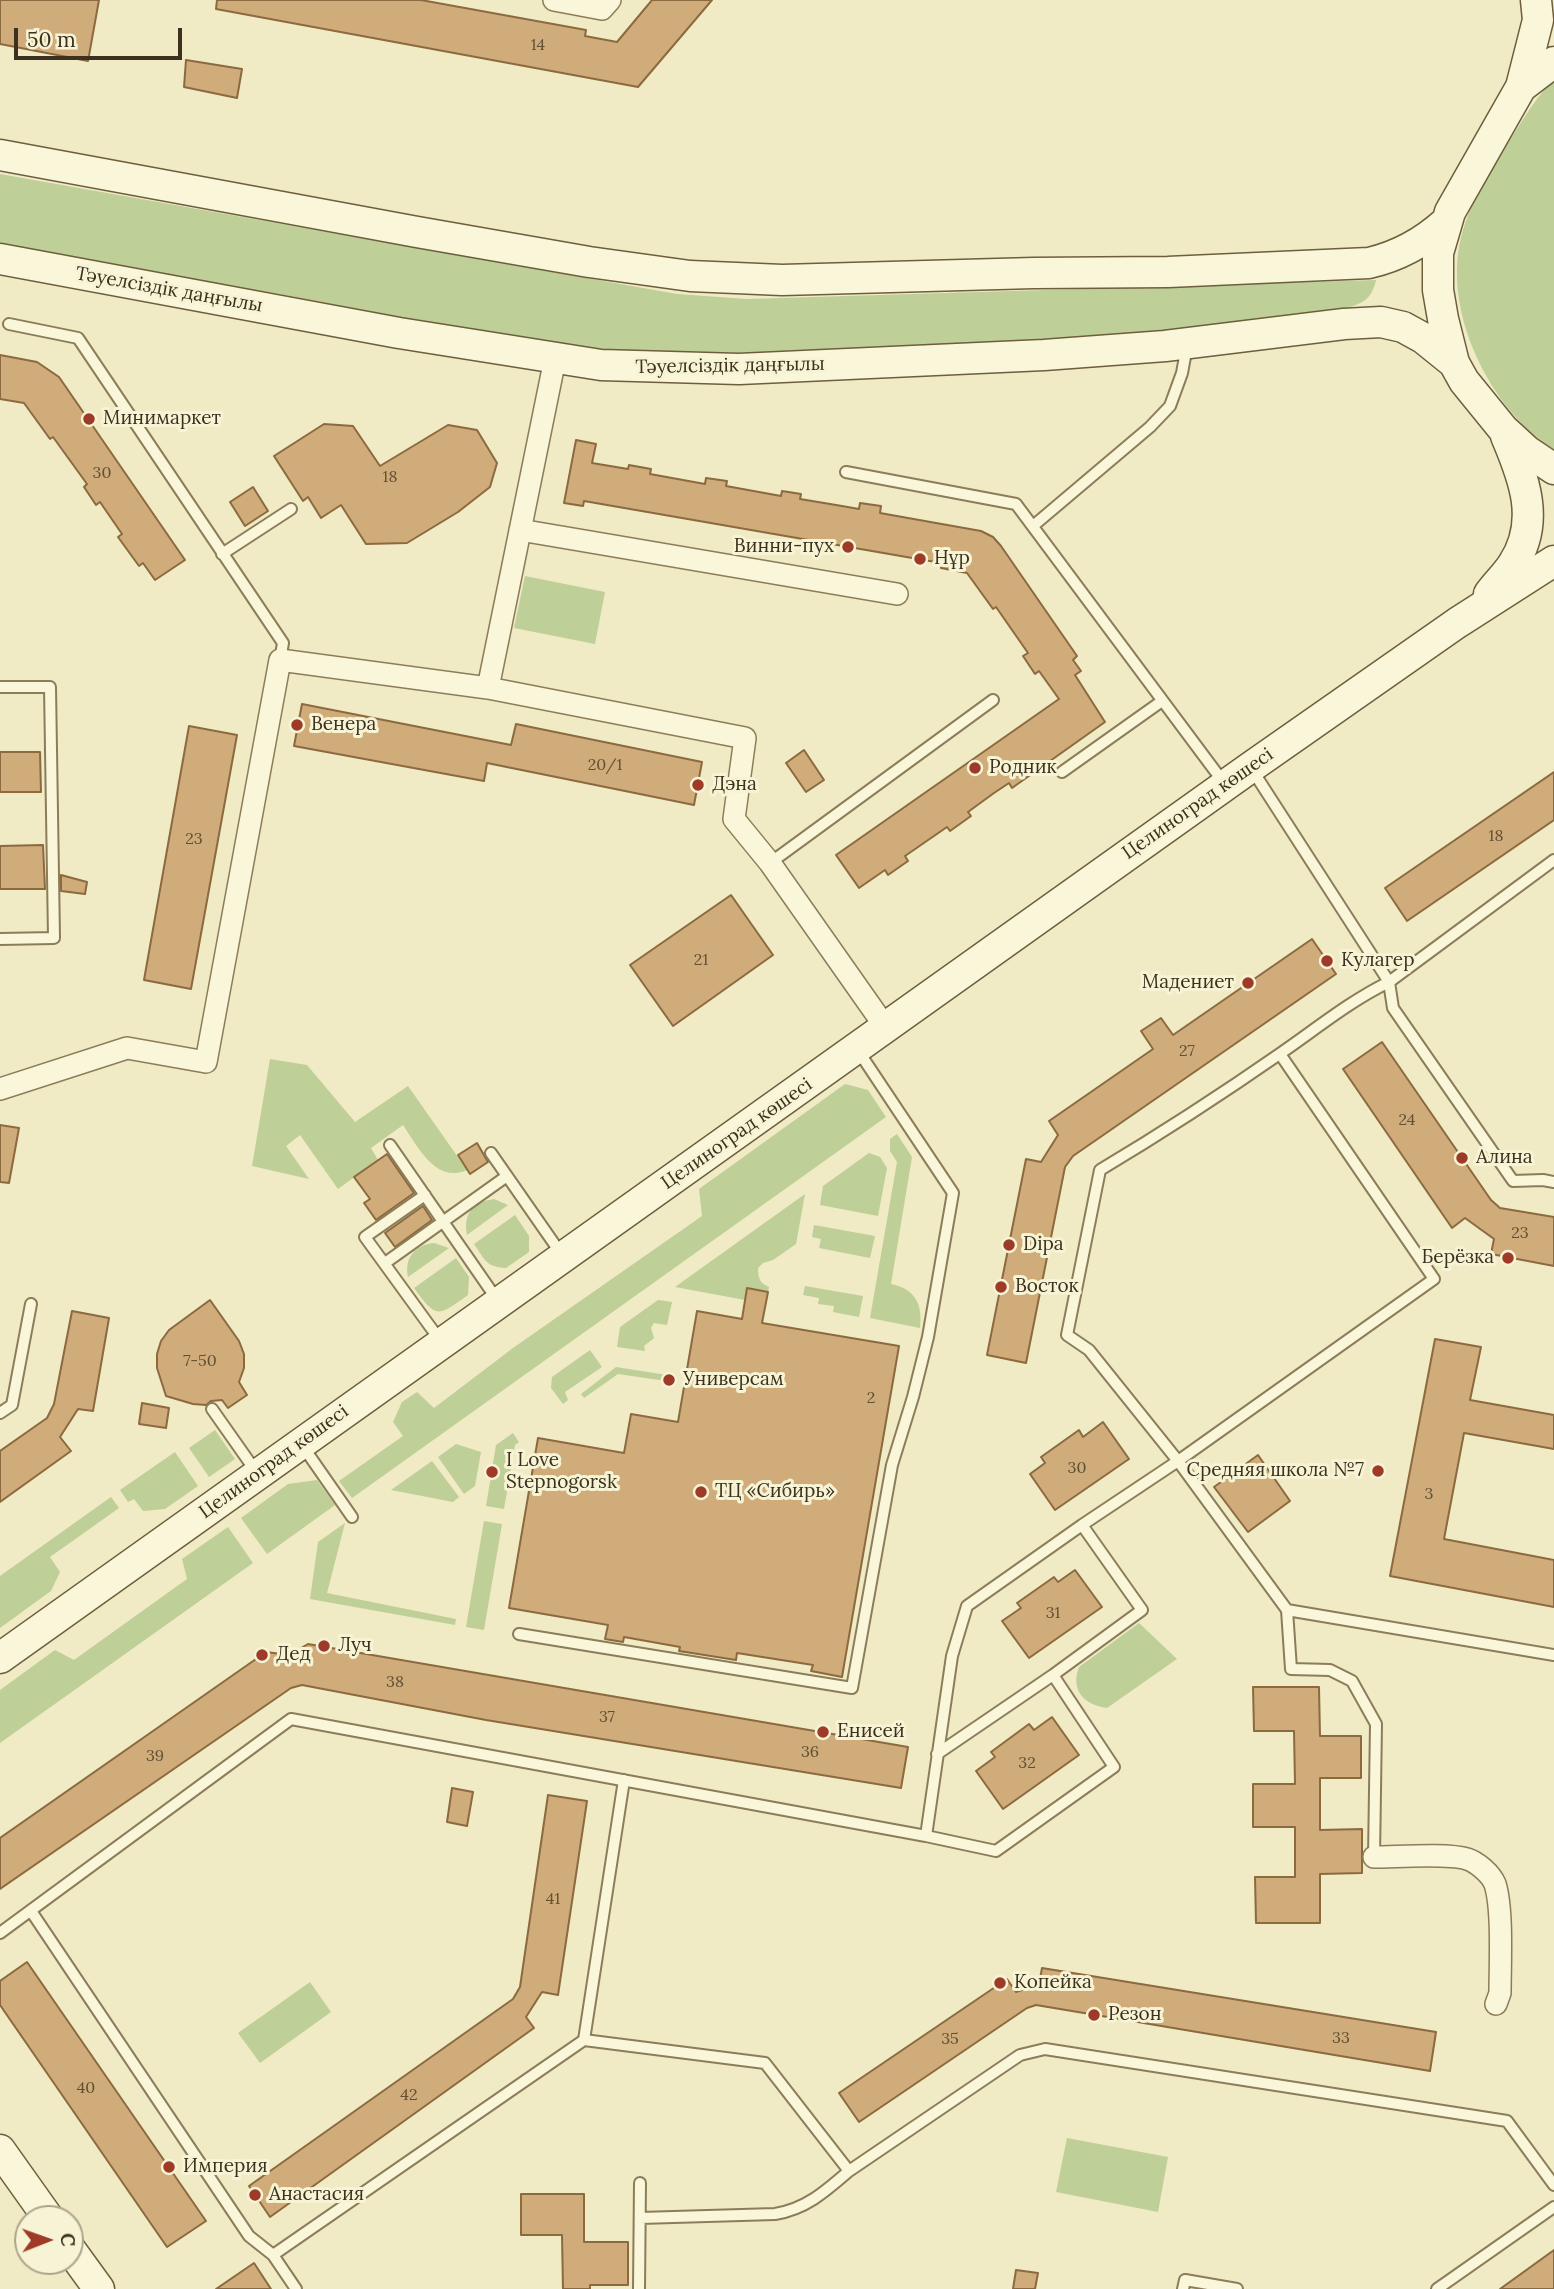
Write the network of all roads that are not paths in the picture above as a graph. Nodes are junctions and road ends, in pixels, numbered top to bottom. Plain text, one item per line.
1 (554, 0) edge
2 (610, 0) edge
3 (1536, 0) edge
4 (1550, 59) edge
5 (1521, 87) junction
6 (0, 155) edge
7 (1446, 222) junction
8 (0, 259) edge
9 (9, 324) dead end
10 (1187, 343) junction
11 (555, 359) junction
12 (1454, 363) junction
13 (1503, 429) junction
14 (1554, 469) edge
15 (846, 472) dead end
16 (291, 509) dead end
17 (1033, 526) junction
18 (520, 530) junction
19 (222, 554) junction
20 (1554, 561) edge
21 (897, 594) dead end
22 (1474, 611) junction
23 (280, 660) junction
24 (0, 687) edge
25 (488, 688) junction
26 (993, 700) dead end
27 (1162, 701) junction
28 (1251, 767) junction
29 (1062, 772) dead end
30 (1225, 785) junction
31 (1554, 860) edge
32 (770, 863) junction
33 (0, 939) edge
34 (1389, 982) junction
35 (886, 1028) junction
36 (857, 1049) junction
37 (1280, 1054) junction
38 (0, 1089) edge
39 (390, 1145) dead end
40 (491, 1153) dead end
41 (507, 1175) junction
42 (1554, 1182) edge
43 (425, 1195) junction
44 (443, 1222) junction
45 (563, 1257) junction
46 (384, 1262) junction
47 (500, 1303) junction
48 (32, 1304) dead end
49 (442, 1343) junction
50 (212, 1409) dead end
51 (0, 1413) edge
52 (300, 1443) junction
53 (1178, 1461) junction
54 (258, 1474) junction
55 (352, 1517) dead end
56 (1082, 1525) junction
57 (1287, 1609) junction
58 (519, 1634) dead end
59 (1554, 1656) edge
60 (0, 1658) edge
61 (1053, 1675) junction
62 (937, 1754) junction
63 (624, 1780) junction
64 (926, 1836) junction
65 (1374, 1857) joint
66 (30, 1911) junction
67 (0, 1933) edge
68 (1496, 2004) dead end
69 (584, 2040) junction
70 (0, 2150) edge
71 (849, 2171) junction
72 (640, 2183) dead end
73 (1554, 2185) edge
74 (39, 2205) edge
75 (1554, 2207) edge
76 (639, 2218) junction
77 (273, 2255) junction
78 (84, 2268) edge
79 (99, 2289) edge
80 (296, 2289) edge
81 (639, 2289) edge
82 (1183, 2289) edge
83 (1237, 2289) edge
84 (1437, 2289) edge

1 - 2 street
3 - 5 street
4 - 5 street
5 - 7 street
6 - 7 street
7 - 12 street
8 - 11 street, Тәуелсіздік даңғылы
9 - 19 lane
10 - 11 street, Тәуелсіздік даңғылы
10 - 12 street, Тәуелсіздік даңғылы
10 - 17 lane
11 - 18 street
12 - 13 street
13 - 14 street
13 - 22 street
15 - 17 lane
16 - 19 lane
17 - 27 lane
18 - 21 street
18 - 25 street
19 - 23 lane
20 - 22 street
22 - 28 street, Целиноград көшесі
23 - 25 street
23 - 38 street
24 - 33 lane
25 - 32 street
26 - 32 lane
27 - 29 lane
27 - 30 lane
28 - 30 street, Целиноград көшесі
28 - 34 lane
30 - 35 street, Целиноград көшесі
31 - 34 lane
32 - 35 street
34 - 37 lane
34 - 42 lane
35 - 36 street, Целиноград көшесі
36 - 45 street, Целиноград көшесі
36 - 58 lane
37 - 53 lane
37 - 53 lane
39 - 43 lane
40 - 41 lane
41 - 44 lane
41 - 45 lane
43 - 44 lane
43 - 46 lane
44 - 46 lane
44 - 47 lane
45 - 47 street, Целиноград көшесі
46 - 49 lane
47 - 49 street, Целиноград көшесі
48 - 51 lane
49 - 52 street, Целиноград көшесі
50 - 54 lane
52 - 54 street, Целиноград көшесі
52 - 55 lane
53 - 56 lane
53 - 57 lane
54 - 60 street, Целиноград көшесі
56 - 61 lane
56 - 62 lane
57 - 59 lane
57 - 65 lane
61 - 62 lane
61 - 64 lane
62 - 64 lane
63 - 64 lane
63 - 66 lane
63 - 69 lane
65 - 68 street
66 - 67 lane
66 - 77 lane
69 - 71 lane
69 - 77 lane
70 - 74 street
71 - 73 lane
71 - 76 lane
72 - 76 lane
75 - 84 lane
76 - 81 lane
77 - 80 lane
78 - 79 street
82 - 83 lane

